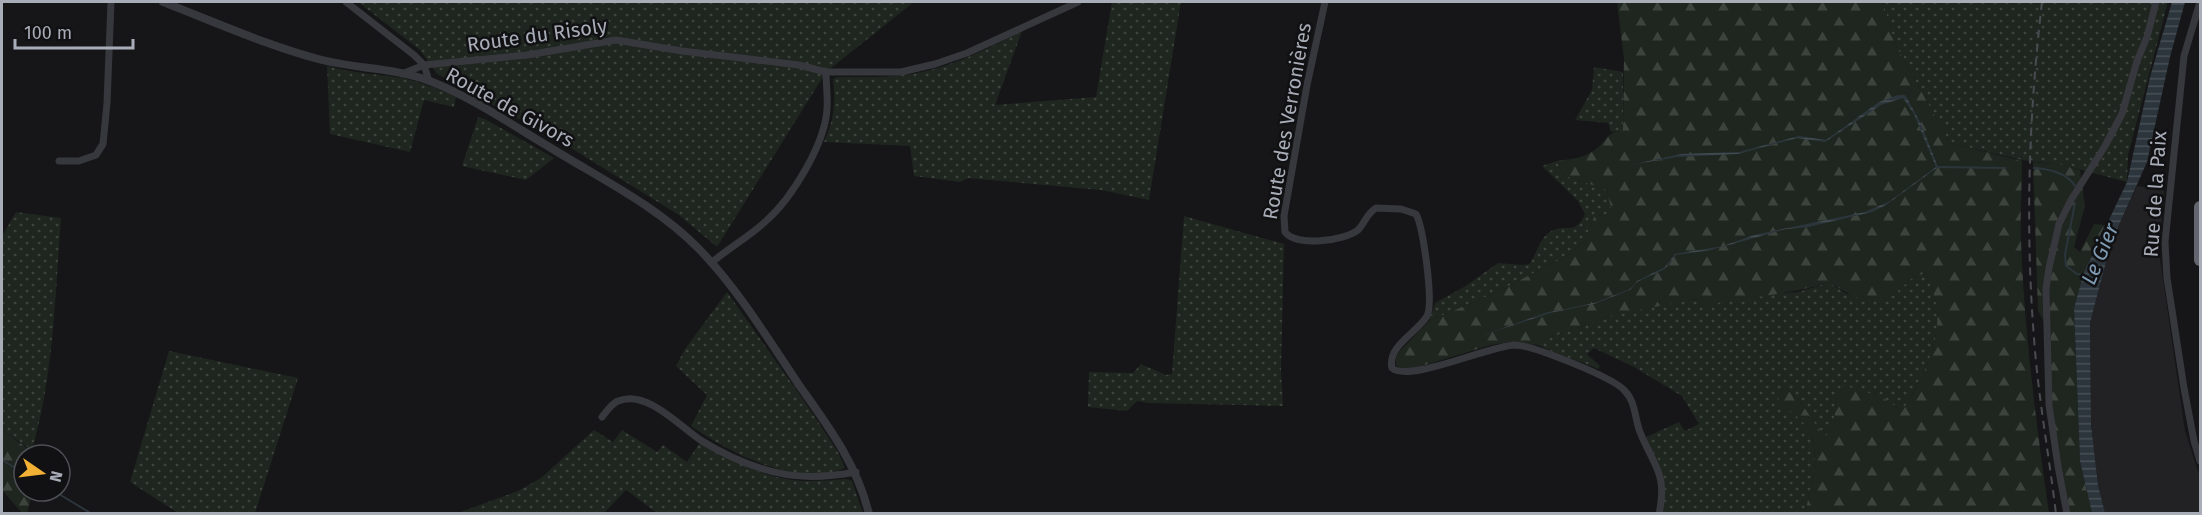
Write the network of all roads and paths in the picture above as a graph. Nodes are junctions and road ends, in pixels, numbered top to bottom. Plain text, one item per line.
1 (111, 2) edge
2 (163, 2) edge
3 (346, 2) edge
4 (1078, 2) edge
5 (1325, 2) edge
6 (2156, 2) edge
7 (2200, 2) edge
8 (424, 65) junction
9 (826, 72) junction
10 (402, 74) junction
11 (429, 81) junction
12 (59, 161) dead end
13 (2200, 207) edge
14 (2200, 260) edge
15 (711, 263) junction
16 (602, 417) dead end
17 (2200, 461) edge
18 (856, 472) junction
19 (869, 513) edge
20 (1659, 513) edge
21 (2067, 513) edge

1 - 12 street
2 - 10 street, Route de Givors
3 - 8 street
4 - 9 street
5 - 20 street, Route des Verronières
6 - 21 street
7 - 17 street, Rue de la Paix
8 - 9 street, Route du Risoly
8 - 10 street, Route du Risoly
8 - 11 street
9 - 15 street
10 - 11 street, Route de Givors
11 - 15 street, Route de Givors
13 - 14 highway
15 - 18 street, Route de Givors
16 - 18 street
18 - 19 street, Route de Givors

